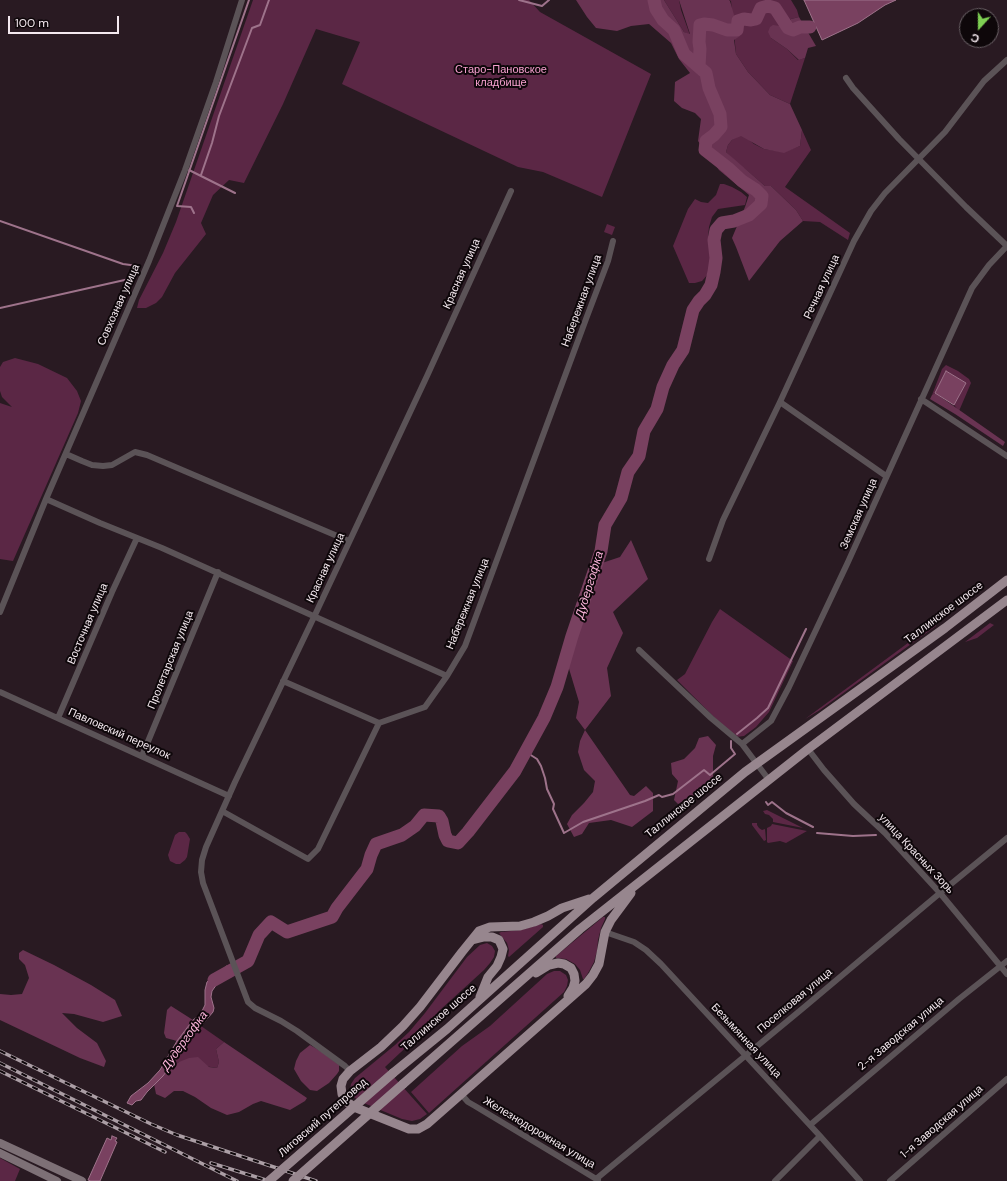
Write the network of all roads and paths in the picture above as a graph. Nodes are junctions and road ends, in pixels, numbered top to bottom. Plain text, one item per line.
1 (242, 0) edge
2 (1007, 60) edge
3 (846, 78) dead end
4 (919, 159) junction
5 (511, 191) dead end
6 (613, 241) dead end
7 (1007, 246) edge
8 (921, 399) junction
9 (780, 402) junction
10 (66, 454) junction
11 (1007, 456) edge
12 (886, 476) junction
13 (46, 499) junction
14 (137, 538) junction
15 (349, 541) junction
16 (709, 558) dead end
17 (218, 572) junction
18 (1007, 580) edge
19 (1007, 600) edge
20 (0, 612) edge
21 (314, 617) junction
22 (639, 650) dead end
23 (447, 676) junction
24 (284, 681) junction
25 (0, 692) edge
26 (58, 718) junction
27 (379, 723) junction
28 (742, 744) junction
29 (808, 749) junction
30 (142, 756) junction
31 (756, 764) junction
32 (769, 780) junction
33 (229, 796) junction
34 (222, 811) junction
35 (1007, 838) edge
36 (640, 881) junction
37 (940, 893) junction
38 (593, 898) junction
39 (605, 932) junction
40 (472, 940) junction
41 (1007, 961) edge
42 (1000, 966) junction
43 (1007, 974) edge
44 (518, 984) junction
45 (479, 1000) junction
46 (564, 1003) junction
47 (746, 1056) junction
48 (350, 1071) junction
49 (393, 1073) joint
50 (1007, 1079) edge
51 (462, 1094) junction
52 (810, 1125) junction
53 (820, 1136) junction
54 (0, 1143) edge
55 (0, 1153) edge
56 (49, 1166) junction
57 (43, 1178) edge
58 (80, 1180) edge
59 (598, 1180) edge
60 (57, 1181) edge
61 (269, 1181) edge
62 (293, 1181) edge
63 (775, 1181) edge
64 (860, 1181) edge
65 (890, 1181) edge

1 - 10 street, Совхозная улица
2 - 4 street, Речная улица
3 - 4 street
4 - 7 street
4 - 9 street, Речная улица
5 - 15 street, Красная улица
6 - 23 street, Набережная улица
7 - 8 street, Земская улица
8 - 11 street
8 - 12 street, Земская улица
9 - 12 street
9 - 16 street, Речная улица
10 - 13 street, Совхозная улица
10 - 15 street
12 - 28 street, Земская улица
13 - 14 street
13 - 20 street, Совхозная улица
14 - 17 street
14 - 26 street, Восточная улица
15 - 21 street, Красная улица
17 - 21 street
17 - 30 street, Пролетарская улица
18 - 31 main road, Таллинское шоссе
19 - 29 main road
21 - 23 street
21 - 24 street, Красная улица
22 - 28 street
23 - 27 street, Набережная улица
24 - 27 street
24 - 33 street, Красная улица
25 - 26 street, Павловский переулок
26 - 30 street, Павловский переулок
27 - 34 street
28 - 31 street
29 - 32 main road
29 - 37 street, улица Красных Зорь
30 - 33 street, Павловский переулок
31 - 32 street
31 - 38 main road, Таллинское шоссе
32 - 36 main road
33 - 34 street, Красная улица
34 - 48 street, Красная улица
35 - 37 street, Поселковая улица
36 - 39 main road
36 - 44 main road
37 - 42 street, улица Красных Зорь
37 - 47 street, Поселковая улица
38 - 40 main road
38 - 45 main road, Таллинское шоссе
39 - 46 main road
39 - 47 street, Безымянная улица
40 - 45 main road
40 - 48 main road
41 - 42 street, 2-я Заводская улица
42 - 43 street, улица Красных Зорь
42 - 52 street, 2-я Заводская улица
44 - 46 main road
44 - 62 main road, bridge
45 - 49 main road, Таллинское шоссе
46 - 51 main road
47 - 52 street, Безымянная улица
47 - 59 street, Поселковая улица
48 - 51 main road
49 - 61 main road, Лиговский путепровод, bridge
50 - 65 street, 1-я Заводская улица
51 - 59 street, Железнодорожная улица
52 - 53 street, Безымянная улица
53 - 63 street
53 - 64 street, Безымянная улица
54 - 56 main road
55 - 57 main road
56 - 57 main road
56 - 58 main road
57 - 60 main road

